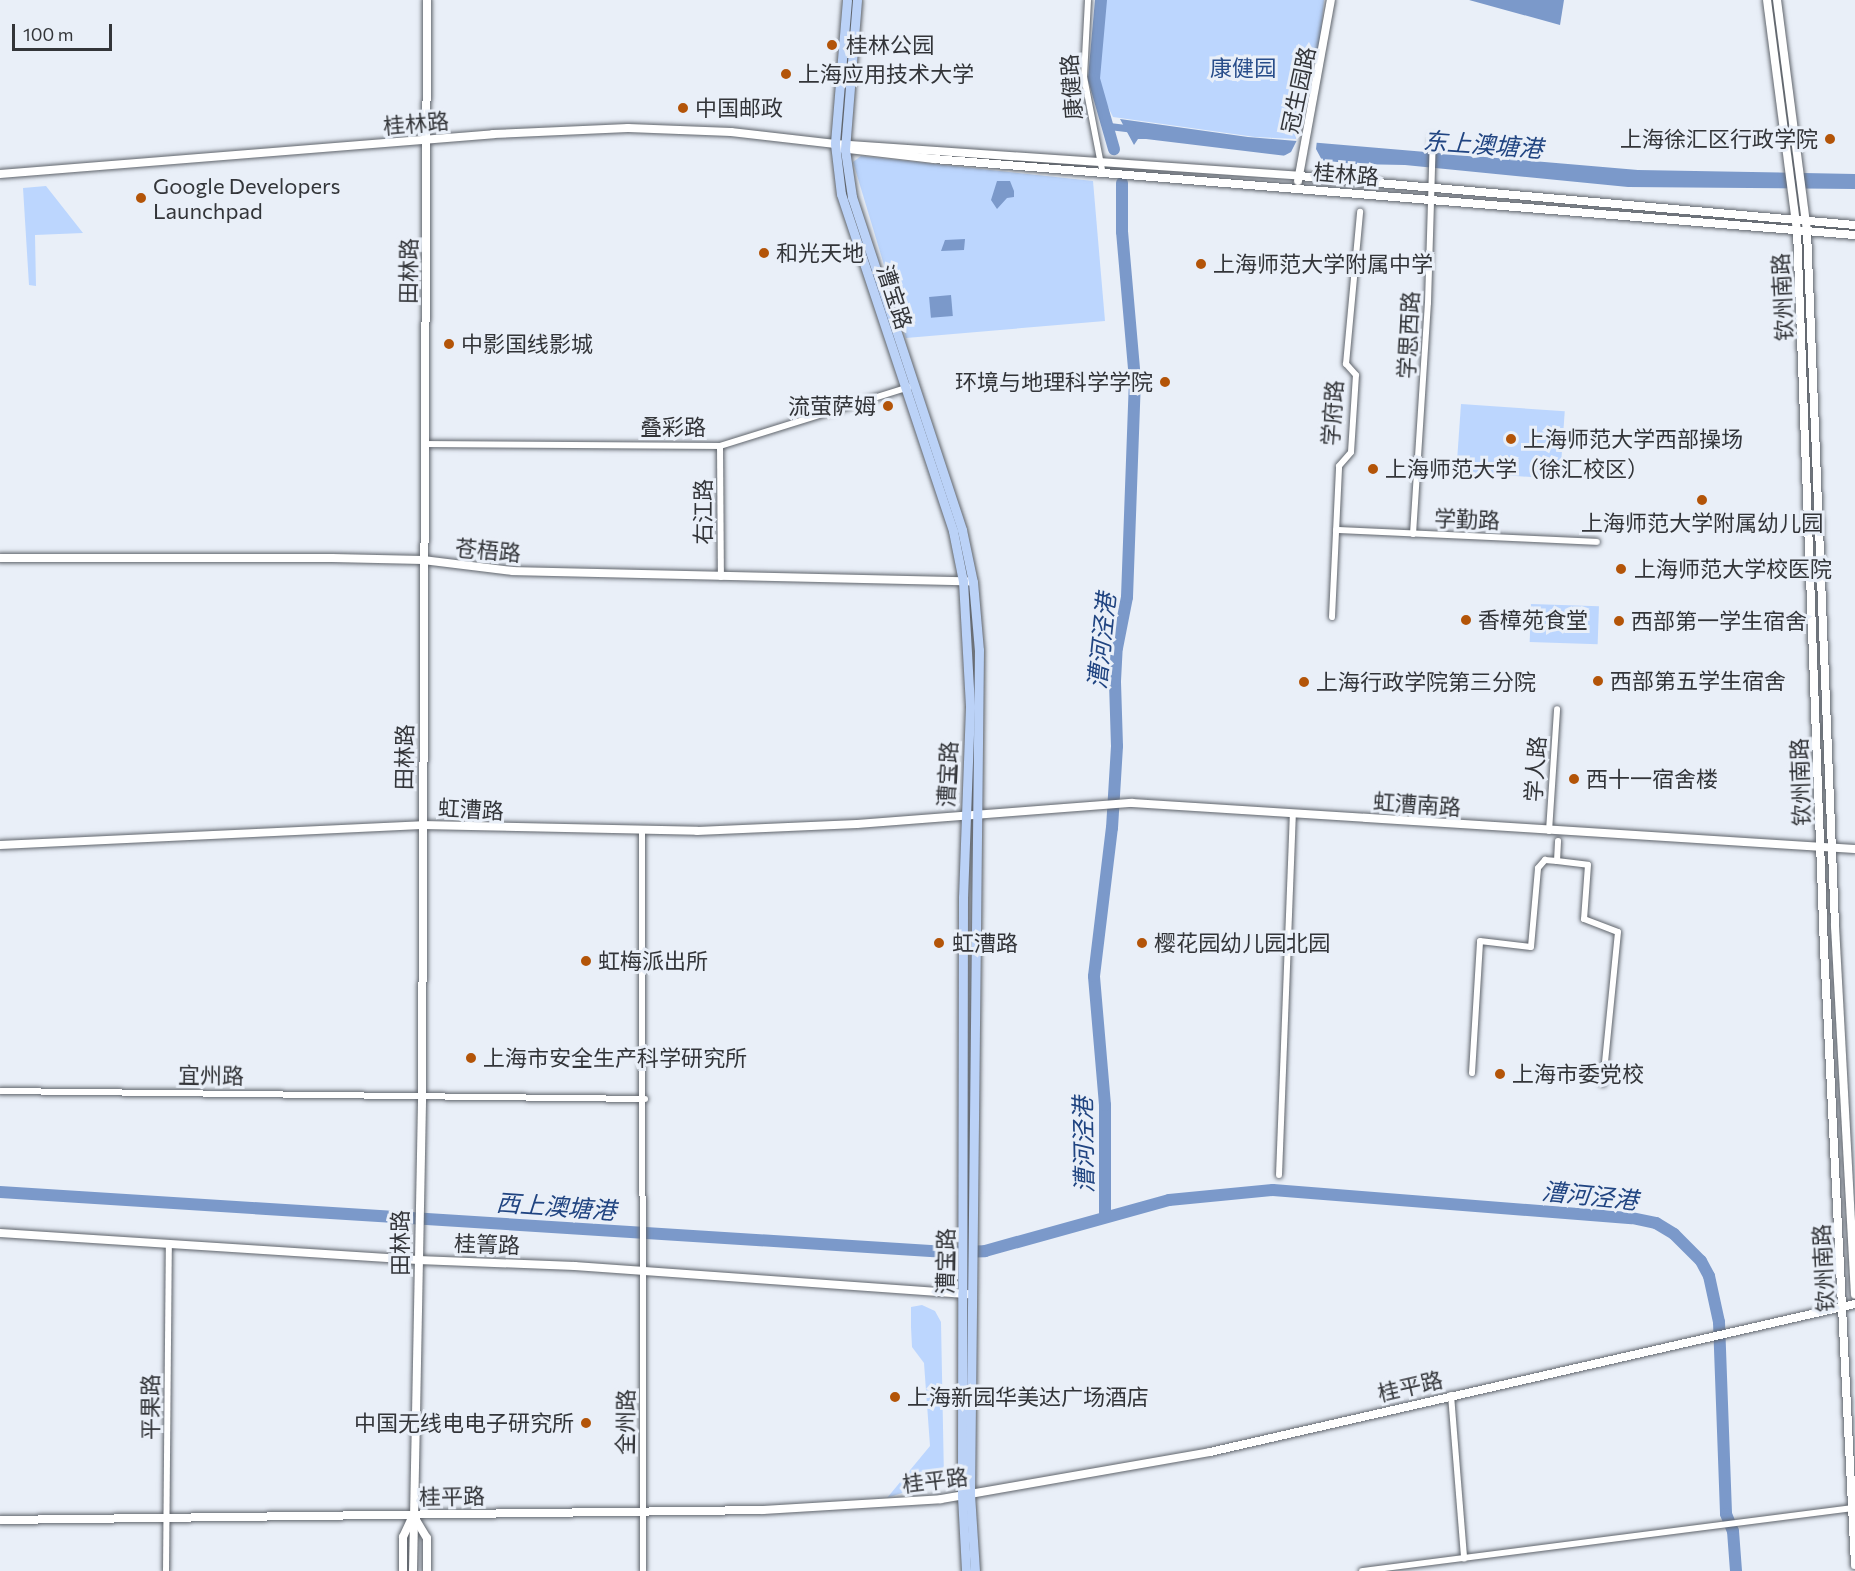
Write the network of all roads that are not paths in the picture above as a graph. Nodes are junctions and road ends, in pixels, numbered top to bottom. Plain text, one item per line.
1 (426, 0) edge
2 (847, 0) edge
3 (857, 0) edge
4 (1088, 0) edge
5 (1331, 0) edge
6 (1767, 0) edge
7 (1777, 0) edge
8 (425, 140) junction
9 (1433, 141) dead end
10 (835, 144) junction
11 (845, 146) junction
12 (1101, 166) junction
13 (0, 174) edge
14 (1299, 176) junction
15 (1297, 188) junction
16 (1432, 188) junction
17 (1797, 192) junction
18 (1431, 199) junction
19 (1360, 212) dead end
20 (1800, 224) junction
21 (1855, 225) edge
22 (1807, 231) junction
23 (1855, 235) edge
24 (909, 387) junction
25 (424, 444) junction
26 (720, 446) junction
27 (1336, 530) junction
28 (1413, 534) junction
29 (1597, 542) dead end
30 (0, 558) edge
31 (423, 560) junction
32 (721, 578) junction
33 (963, 581) junction
34 (973, 582) junction
35 (1332, 617) dead end
36 (1557, 709) dead end
37 (977, 815) junction
38 (1293, 815) junction
39 (964, 816) junction
40 (422, 825) junction
41 (642, 831) junction
42 (1549, 831) junction
43 (1558, 841) dead end
44 (0, 845) edge
45 (1820, 847) junction
46 (1833, 848) junction
47 (1855, 849) edge
48 (1557, 861) junction
49 (1472, 1073) dead end
50 (1603, 1083) dead end
51 (0, 1091) edge
52 (422, 1097) junction
53 (645, 1099) junction
54 (1279, 1175) dead end
55 (0, 1233) edge
56 (969, 1237) junction
57 (169, 1244) junction
58 (418, 1260) junction
59 (645, 1273) junction
60 (968, 1294) junction
61 (1855, 1294) edge
62 (1855, 1304) edge
63 (1844, 1306) junction
64 (1451, 1395) junction
65 (966, 1495) junction
66 (1853, 1508) edge
67 (642, 1512) junction
68 (413, 1515) junction
69 (167, 1518) junction
70 (0, 1520) edge
71 (1464, 1558) junction
72 (1855, 1565) edge
73 (166, 1571) edge
74 (403, 1571) edge
75 (413, 1571) edge
76 (427, 1571) edge
77 (643, 1571) edge
78 (966, 1571) edge
79 (975, 1571) edge
80 (1362, 1571) edge

1 - 8 street, 田林路
2 - 10 main road, 漕宝路
3 - 11 main road, 漕宝路
4 - 12 street, 康健路
5 - 14 street, 冠生园路
6 - 17 street, 钦州南路
7 - 17 street, 钦州南路
8 - 10 street, 桂林路
8 - 13 street, 桂林路
8 - 25 street, 田林路
9 - 16 street, 学思西路
10 - 11 street, 桂林路
10 - 24 main road, 漕宝路
11 - 12 street, 桂林路
11 - 24 main road, 漕宝路
12 - 14 street, 桂林路
12 - 15 street, 桂林路
14 - 15 street, 冠生园路
14 - 16 street, 桂林路
15 - 18 street, 桂林路
16 - 18 street, 学思西路
16 - 20 street, 桂林路
17 - 20 street, 钦州南路
18 - 20 street, 桂林路
18 - 28 street, 学思西路
19 - 27 street, 学府路
20 - 21 street, 桂林路
20 - 22 street, 钦州南路
20 - 45 street, 钦州南路
22 - 23 street
22 - 46 street, 钦州南路
24 - 26 street, 叠彩路
24 - 33 main road, 漕宝路
24 - 34 main road, 漕宝路
25 - 26 street, 叠彩路
25 - 31 street, 田林路
26 - 32 street, 右江路
27 - 28 street, 学勤路
27 - 35 street, 学府路
28 - 29 street, 学勤路
30 - 31 street, 苍梧路
31 - 32 street, 苍梧路
31 - 40 street, 田林路
32 - 33 street, 苍梧路
33 - 34 street, 苍梧路
33 - 39 main road, 漕宝路
34 - 37 main road, 漕宝路
36 - 42 street, 学人路
37 - 38 street, 虹漕南路
37 - 39 street, 虹漕路
37 - 56 main road, 漕宝路
38 - 42 street, 虹漕南路
38 - 54 street
39 - 41 street, 虹漕路
39 - 56 main road, 漕宝路
40 - 41 street, 虹漕路
40 - 44 street, 虹漕路
40 - 52 street, 田林路
41 - 53 street, 全州路
42 - 45 street, 虹漕南路
43 - 48 street
45 - 46 street, 虹漕南路
45 - 63 street, 钦州南路
46 - 47 street, 虹漕南路
46 - 61 street, 钦州南路
48 - 49 street
48 - 50 street
51 - 52 street, 宜州路
52 - 53 street, 宜州路
52 - 58 street, 田林路
53 - 59 street, 全州路
55 - 57 street, 桂箐路
56 - 60 main road, 漕宝路
57 - 58 street, 桂箐路
57 - 69 street, 平果路
58 - 59 street, 桂箐路
58 - 68 street, 田林路
59 - 60 street, 桂箐路
59 - 67 street, 全州路
60 - 65 main road, 漕宝路
62 - 63 street, 桂平路
63 - 64 street, 桂平路
63 - 66 street, 钦州南路
64 - 65 street, 桂平路
64 - 71 street
65 - 67 street, 桂平路
65 - 78 main road, 漕宝路
65 - 79 main road, 漕宝路
66 - 71 street
66 - 72 street, 钦州南路
67 - 68 street, 桂平路
67 - 77 street, 全州路
68 - 69 street, 桂平路
68 - 74 street, 田林路
68 - 75 street, 田林路
68 - 76 street
69 - 70 street, 桂平路
69 - 73 street, 平果路
71 - 80 street

